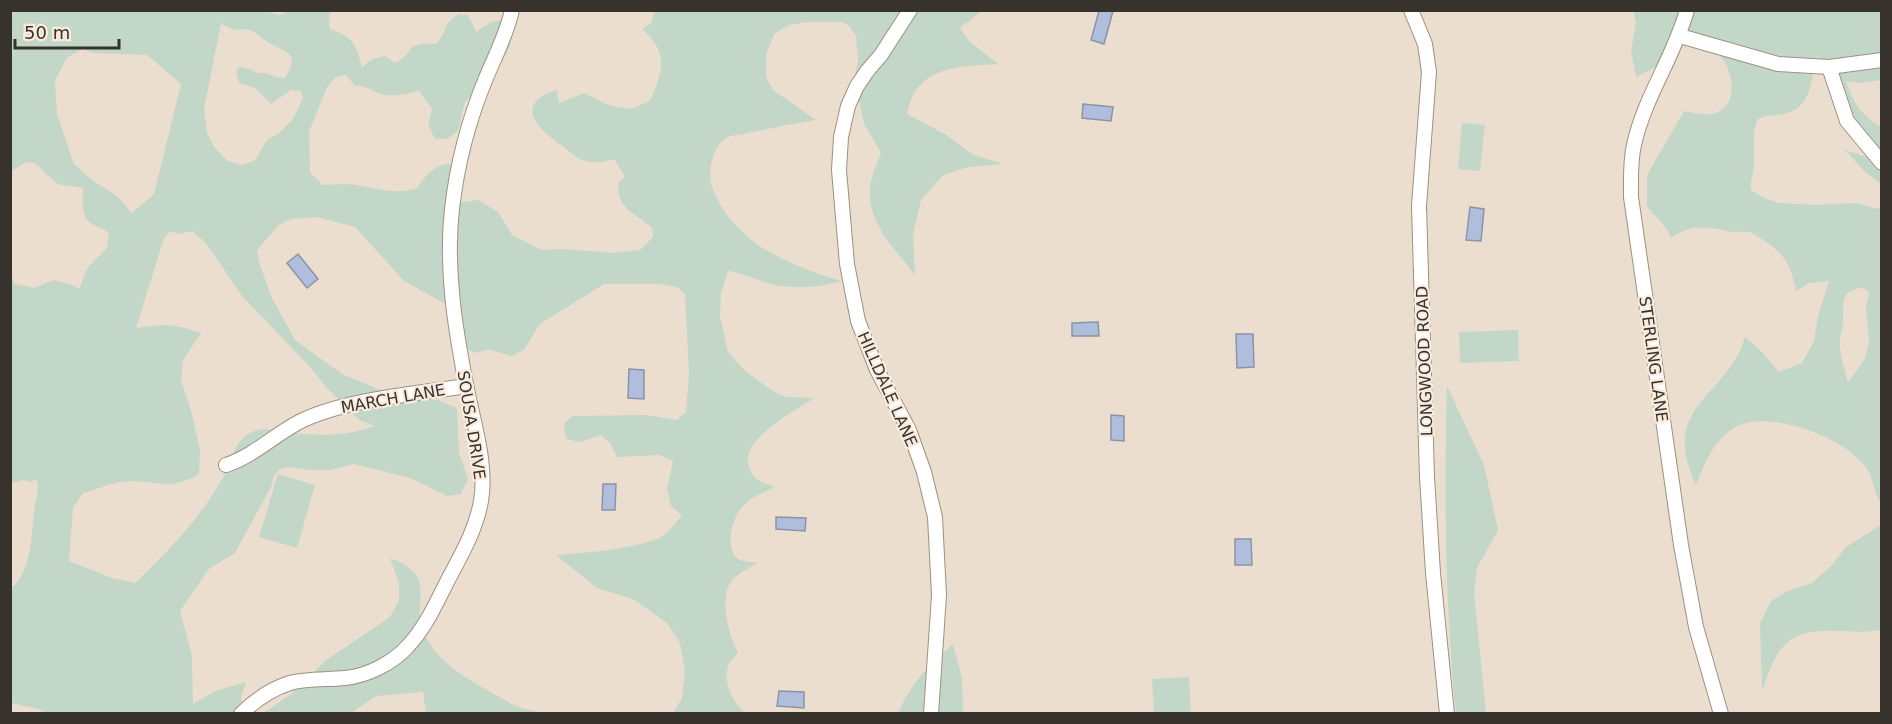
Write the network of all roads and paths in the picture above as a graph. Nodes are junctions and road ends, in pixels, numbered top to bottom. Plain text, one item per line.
1 (512, 10) edge
2 (910, 10) edge
3 (1411, 10) edge
4 (1687, 10) edge
5 (1680, 36) junction
6 (1881, 60) edge
7 (1829, 67) junction
8 (1881, 163) edge
9 (466, 386) junction
10 (226, 465) dead end
11 (240, 714) edge
12 (931, 714) edge
13 (1447, 714) edge
14 (1721, 714) edge

1 - 9 street, SOUSA DRIVE
2 - 12 street, HILLDALE LANE
3 - 13 street, LONGWOOD ROAD
4 - 5 street, STERLING LANE
5 - 7 street
5 - 14 street, STERLING LANE
6 - 7 street
7 - 8 street
9 - 10 street, MARCH LANE
9 - 11 street, SOUSA DRIVE

